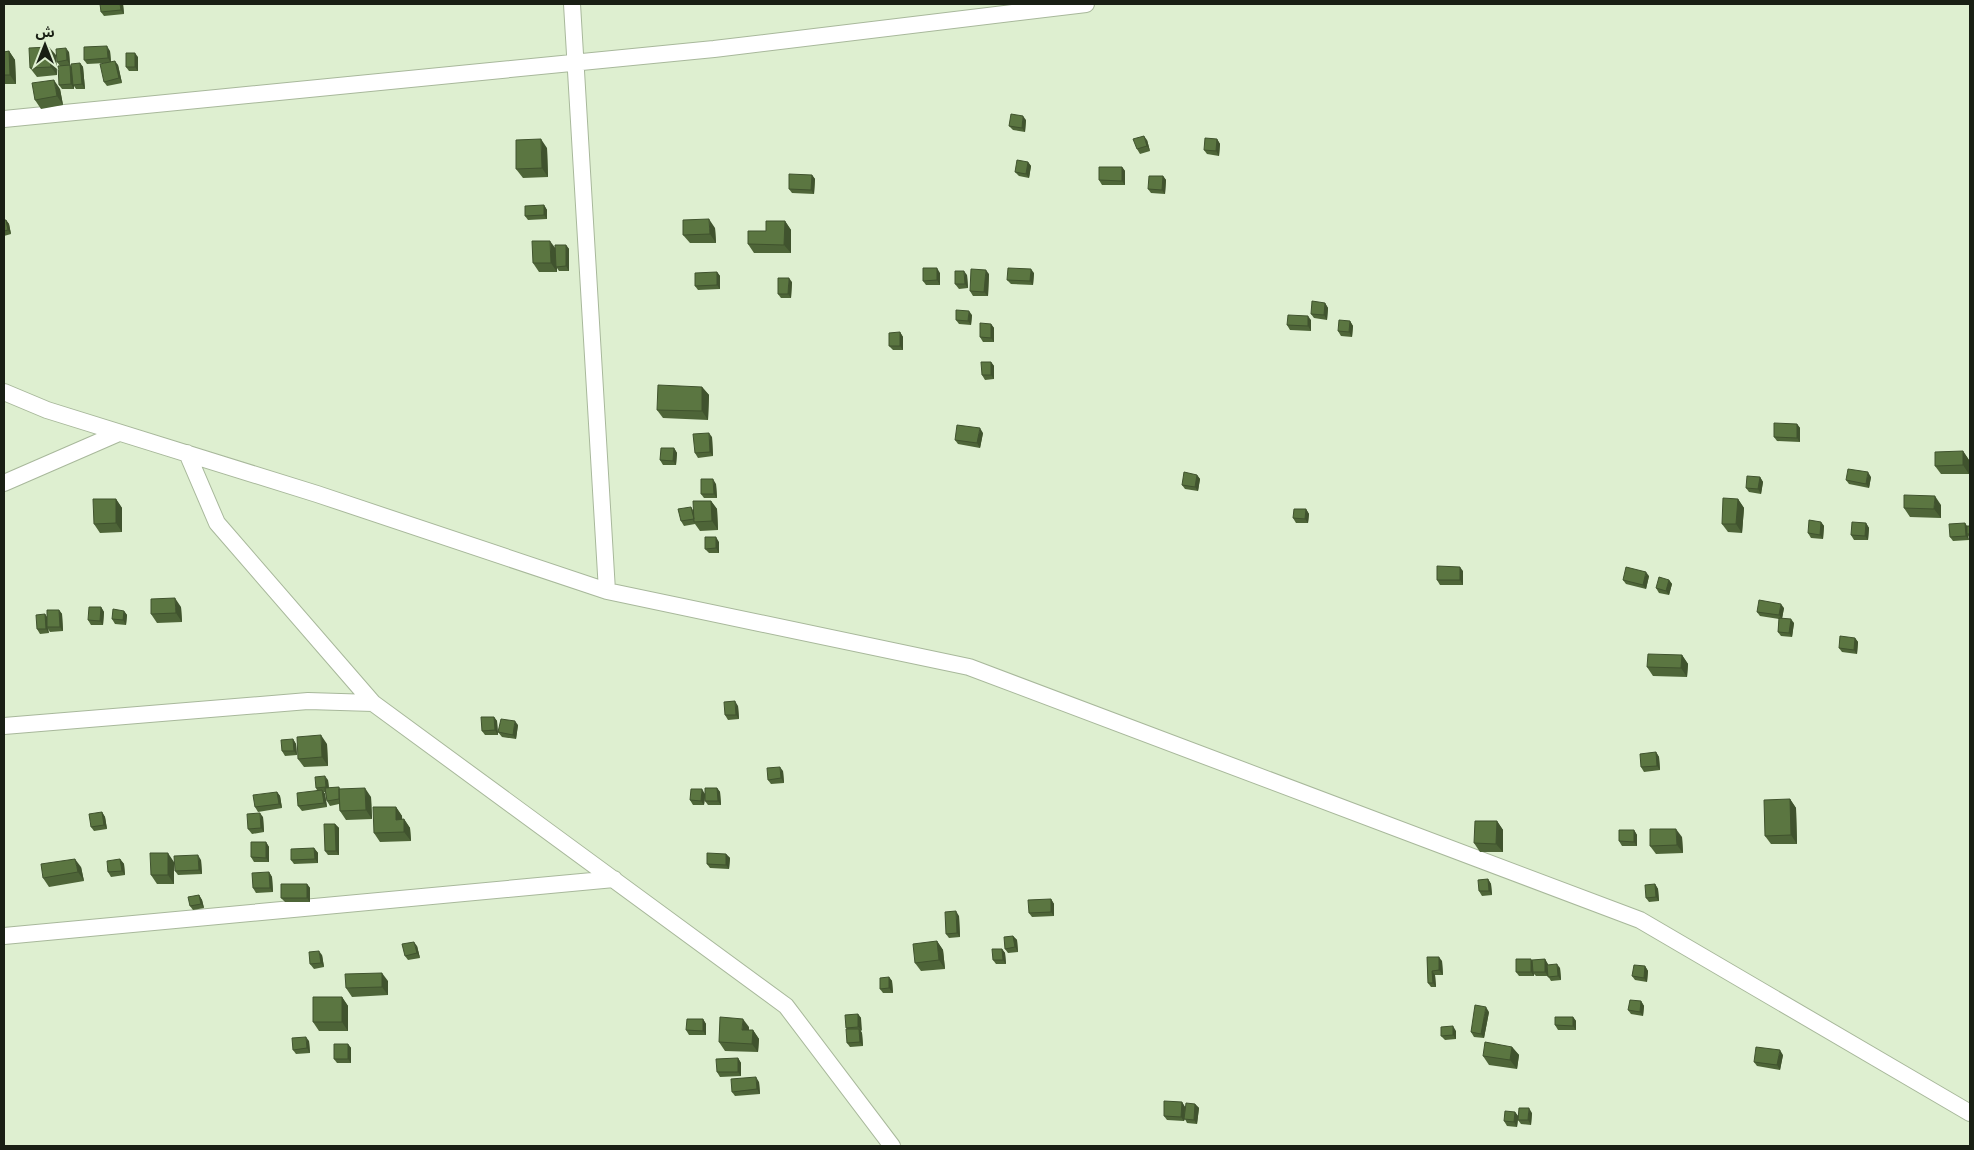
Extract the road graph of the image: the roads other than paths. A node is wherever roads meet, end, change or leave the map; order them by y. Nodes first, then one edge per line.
1 (572, 4) edge
2 (1086, 4) edge
3 (575, 63) junction
4 (4, 119) edge
5 (4, 392) edge
6 (119, 433) junction
7 (187, 453) junction
8 (4, 483) edge
9 (607, 591) junction
10 (373, 703) junction
11 (4, 726) edge
12 (614, 879) junction
13 (4, 931) edge
14 (1970, 1114) edge
15 (892, 1146) edge

1 - 3 street
2 - 3 street
3 - 4 street
3 - 9 street
5 - 6 street
6 - 7 street
6 - 8 street
7 - 9 street
7 - 10 street
9 - 14 street
10 - 11 street
10 - 12 street
12 - 13 street
12 - 15 street

